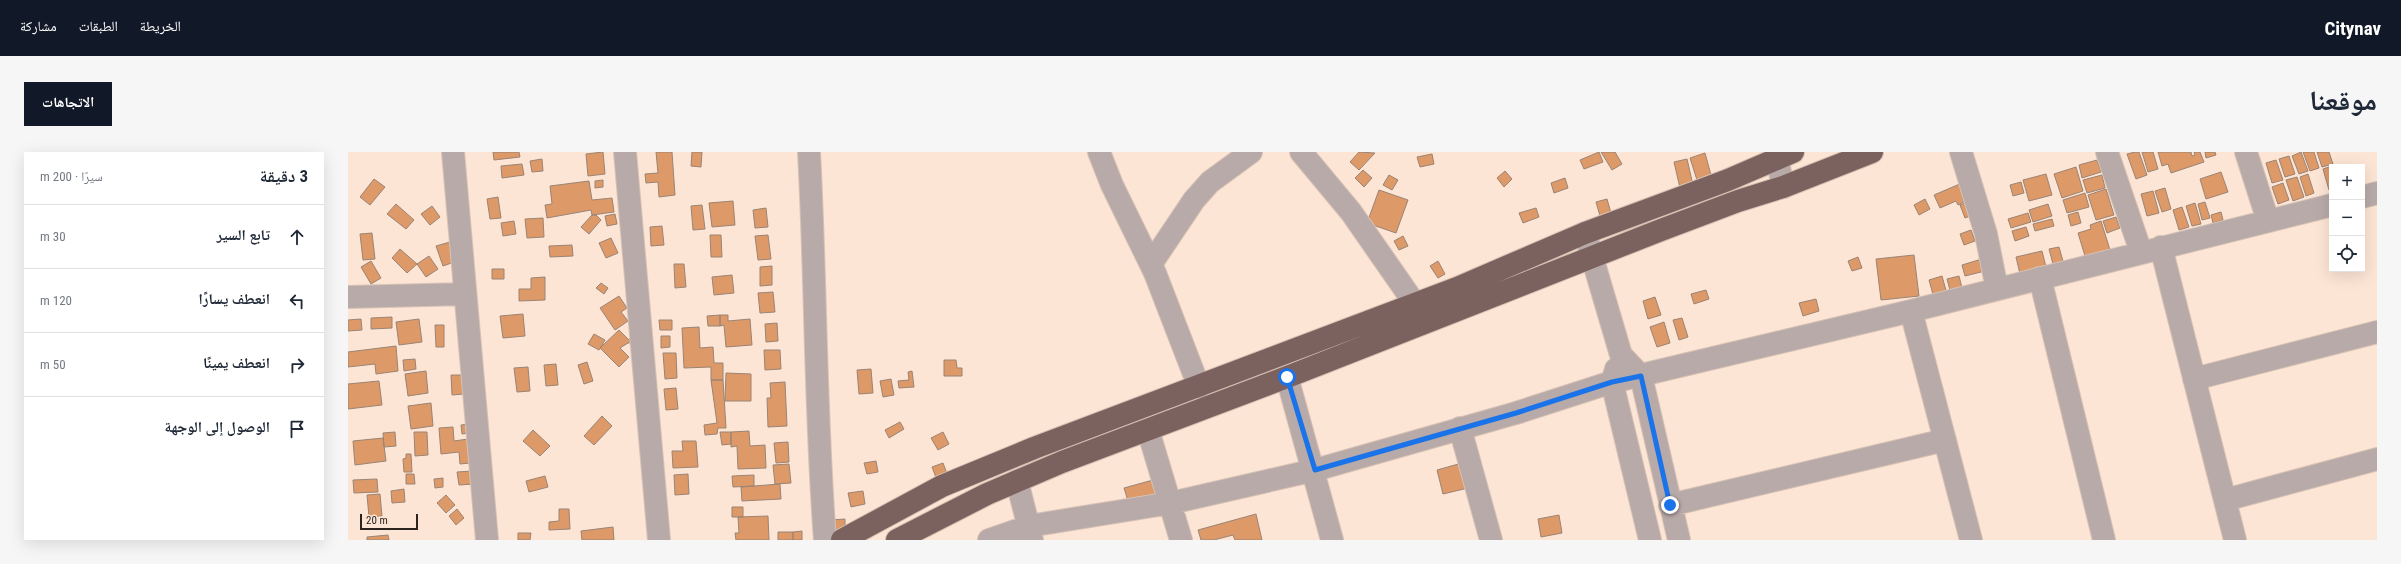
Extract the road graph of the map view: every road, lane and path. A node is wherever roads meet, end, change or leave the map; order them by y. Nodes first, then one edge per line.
1 (453, 152) edge
2 (625, 152) edge
3 (809, 152) edge
4 (1099, 152) edge
5 (1251, 152) edge
6 (1872, 152) edge
7 (1961, 152) edge
8 (2107, 152) edge
9 (2246, 152) edge
10 (1306, 154) edge
11 (1782, 154) edge
12 (1783, 187) junction
13 (2377, 193) edge
14 (2365, 196) edge
15 (2329, 206) edge
16 (2268, 221) junction
17 (1586, 233) junction
18 (2151, 250) junction
19 (1593, 256) junction
20 (1151, 264) junction
21 (2040, 278) junction
22 (1997, 289) junction
23 (465, 294) junction
24 (348, 297) edge
25 (1415, 304) junction
26 (1911, 311) junction
27 (2377, 332) edge
28 (1621, 355) junction
29 (1641, 376) junction
30 (1287, 377) junction
31 (2194, 379) junction
32 (1612, 382) junction
33 (1199, 387) junction
34 (1175, 396) junction
35 (1182, 417) junction
36 (1460, 428) junction
37 (1148, 430) junction
38 (1945, 440) junction
39 (2377, 459) edge
40 (1315, 470) junction
41 (1017, 481) junction
42 (2225, 500) junction
43 (1171, 503) junction
44 (1670, 505) junction
45 (1031, 533) edge
46 (486, 540) edge
47 (659, 540) edge
48 (825, 540) edge
49 (842, 540) edge
50 (897, 540) edge
51 (989, 540) edge
52 (1181, 540) edge
53 (1332, 540) edge
54 (1491, 540) edge
55 (1650, 540) edge
56 (1679, 540) edge
57 (1971, 540) edge
58 (2104, 540) edge
59 (2235, 540) edge

1 - 23 street
2 - 47 street
3 - 48 street
4 - 20 street
5 - 20 street
6 - 12 highway
7 - 22 street
8 - 18 street
9 - 16 street
10 - 25 street
11 - 12 street
11 - 17 highway
12 - 19 highway
13 - 14 street
15 - 16 street
16 - 18 street
17 - 19 street
17 - 25 highway
18 - 21 street
18 - 31 street
19 - 28 street
19 - 30 highway
20 - 33 street
21 - 22 street
21 - 58 street
22 - 26 street
23 - 24 street
23 - 46 street
25 - 33 highway
26 - 29 street
26 - 38 street
27 - 31 street
28 - 29 street
28 - 32 street
29 - 32 street
29 - 44 street
30 - 35 highway
30 - 40 street
31 - 42 street
32 - 36 street
32 - 55 street
33 - 34 highway
34 - 35 highway
34 - 49 highway
35 - 37 highway
36 - 40 street
36 - 54 street
37 - 41 highway
37 - 43 street
38 - 44 street
38 - 57 street
39 - 42 street
40 - 43 street
40 - 53 street
41 - 45 street
41 - 50 highway
42 - 59 street
43 - 45 street
43 - 52 street
44 - 56 street
45 - 51 street

